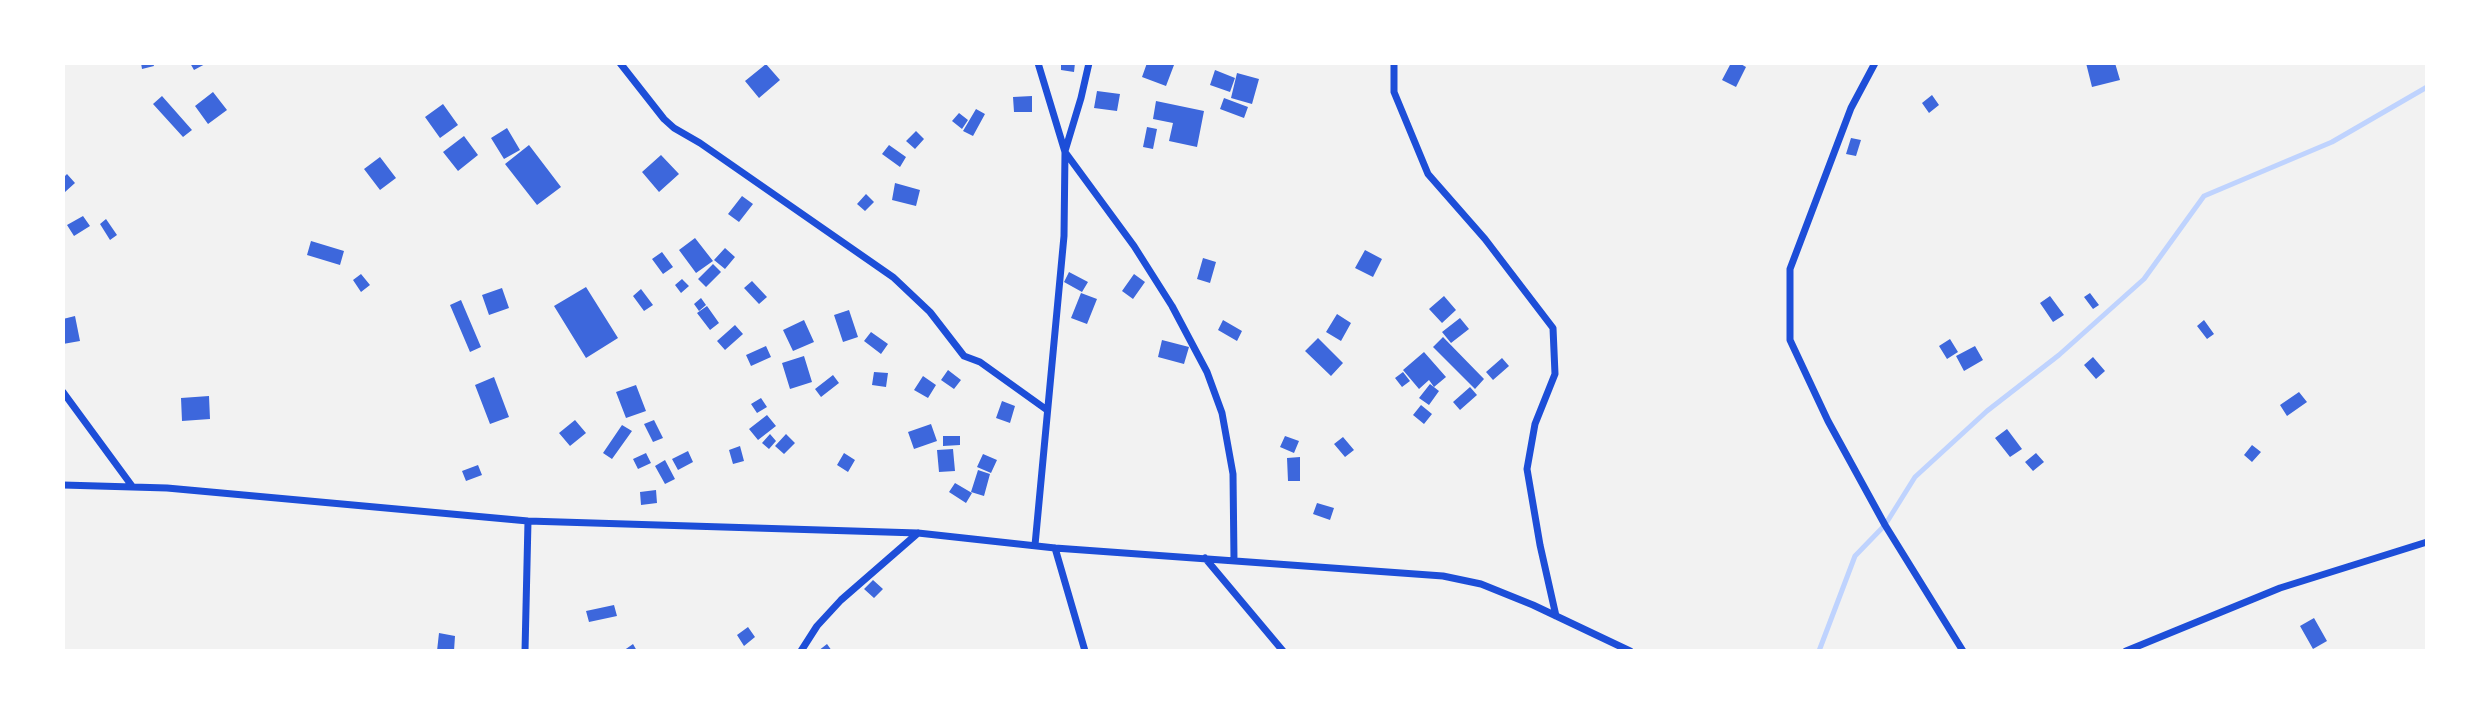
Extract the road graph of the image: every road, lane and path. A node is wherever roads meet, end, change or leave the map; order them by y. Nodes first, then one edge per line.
1 (620, 63) edge
2 (1038, 63) edge
3 (1089, 63) edge
4 (1394, 63) edge
5 (1875, 63) edge
6 (1065, 152) junction
7 (63, 392) edge
8 (1047, 410) junction
9 (63, 485) edge
10 (132, 486) junction
11 (528, 521) junction
12 (918, 533) junction
13 (2427, 542) edge
14 (1035, 545) junction
15 (1055, 548) junction
16 (1205, 558) junction
17 (1234, 560) junction
18 (1556, 617) junction
19 (525, 651) edge
20 (801, 651) edge
21 (1085, 651) edge
22 (1283, 651) edge
23 (1630, 651) edge
24 (1963, 651) edge
25 (2126, 651) edge

1 - 8 street
2 - 6 street
3 - 6 street
4 - 18 street
5 - 24 street
6 - 8 street
6 - 17 street
7 - 10 street
8 - 14 street
9 - 10 street
10 - 11 street
11 - 12 street
11 - 19 street
12 - 14 street
12 - 20 street
13 - 25 street
14 - 15 street
15 - 16 street
15 - 21 street
16 - 17 street
16 - 22 street
17 - 18 street
18 - 23 street

